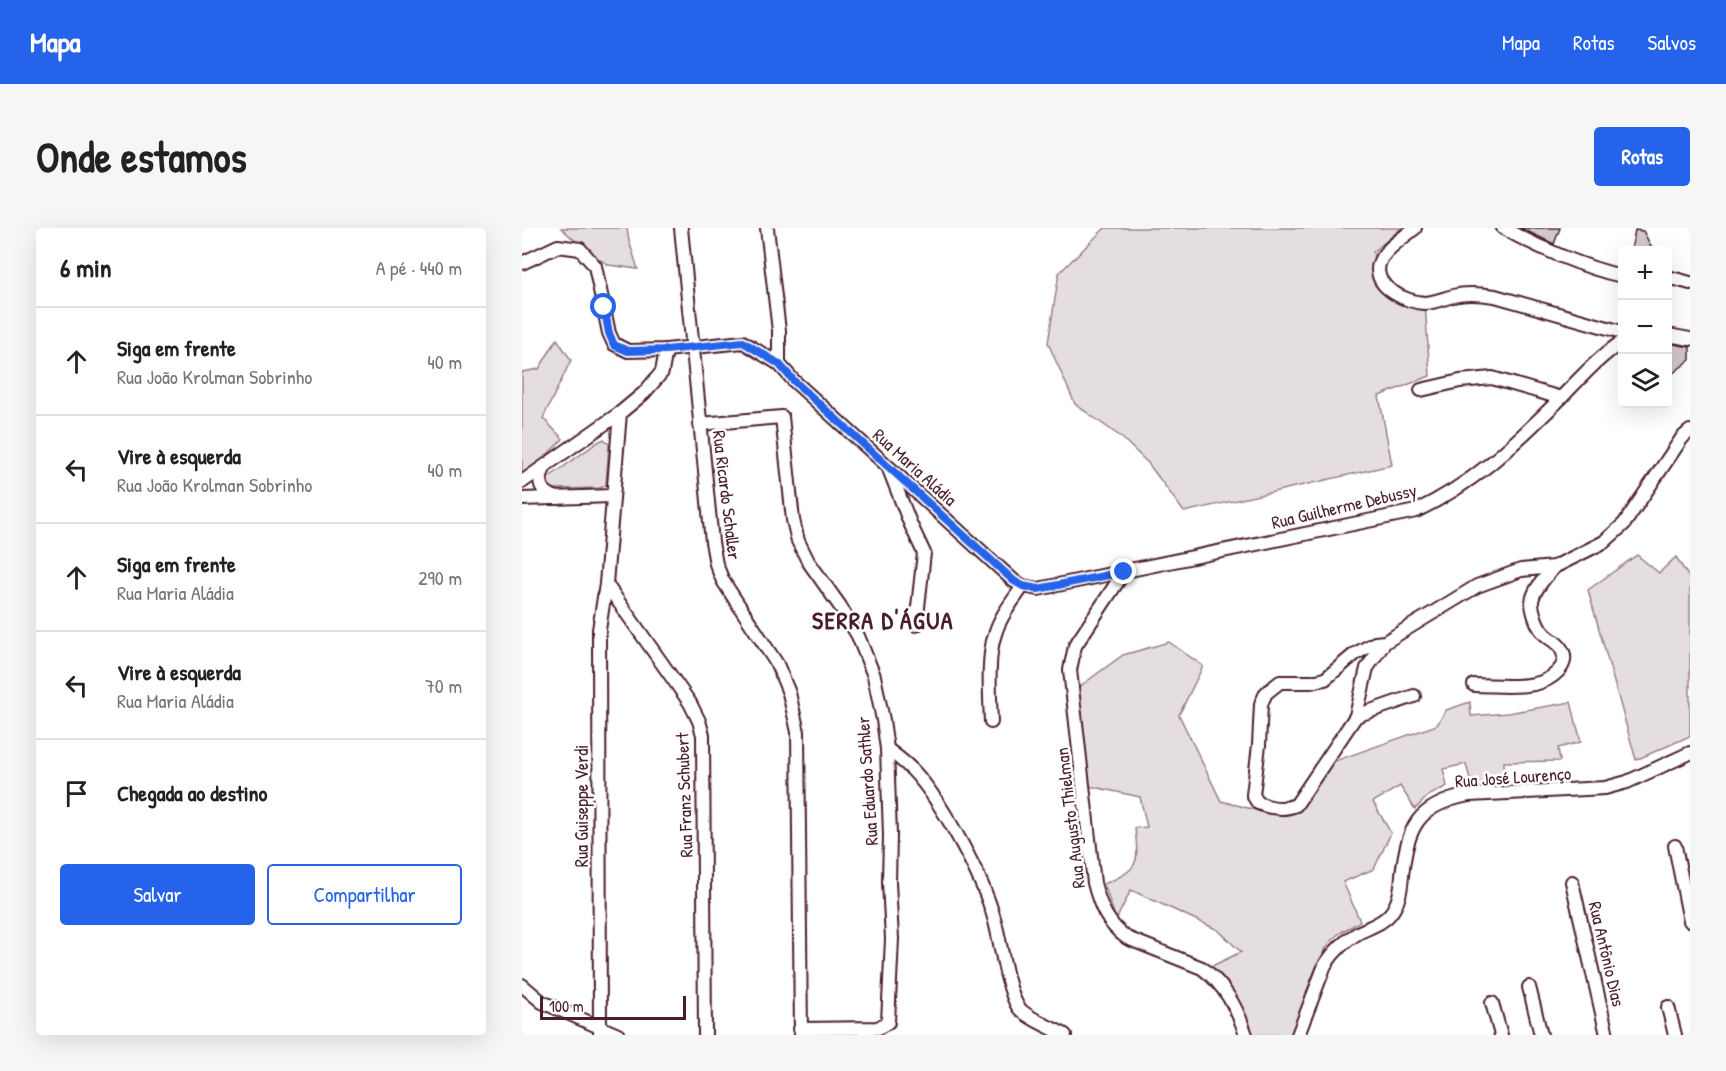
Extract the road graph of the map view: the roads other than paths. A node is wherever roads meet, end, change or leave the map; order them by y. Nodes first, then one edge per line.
1 (681, 228) edge
2 (767, 228) edge
3 (1415, 228) edge
4 (1503, 228) edge
5 (522, 263) edge
6 (1618, 275) edge
7 (1672, 278) edge
8 (1690, 283) edge
9 (1618, 331) edge
10 (1672, 336) edge
11 (1690, 339) edge
12 (692, 346) junction
13 (1618, 346) edge
14 (666, 350) junction
15 (779, 364) junction
16 (1421, 390) dead end
17 (1561, 398) junction
18 (620, 413) junction
19 (700, 424) junction
20 (1690, 430) edge
21 (887, 465) junction
22 (545, 467) junction
23 (522, 483) edge
24 (612, 496) junction
25 (522, 499) edge
26 (559, 499) junction
27 (1554, 567) junction
28 (1124, 572) junction
29 (606, 584) junction
30 (1023, 586) junction
31 (916, 625) dead end
32 (1385, 642) junction
33 (1474, 685) dead end
34 (1414, 696) dead end
35 (1356, 716) junction
36 (991, 722) dead end
37 (887, 749) junction
38 (1690, 753) edge
39 (1675, 846) dead end
40 (1572, 882) dead end
41 (1690, 921) edge
42 (522, 986) edge
43 (1529, 987) dead end
44 (1492, 1004) dead end
45 (1668, 1007) dead end
46 (600, 1031) edge
47 (800, 1032) edge
48 (618, 1035) edge
49 (705, 1035) edge
50 (1065, 1035) edge
51 (1246, 1035) edge
52 (1298, 1035) edge
53 (1501, 1035) edge
54 (1541, 1035) edge
55 (1607, 1035) edge
56 (1675, 1035) edge

1 - 12 street, Rua Ricardo Schaller
2 - 15 street
3 - 9 street
4 - 6 street
5 - 14 street, Rua Maria Aládia
7 - 8 street
10 - 11 street
12 - 14 street, Rua Maria Aládia
12 - 15 street, Rua Maria Aládia
12 - 19 street, Rua Ricardo Schaller
13 - 17 street, Rua Guilherme Debussy
14 - 18 street
15 - 21 street, Rua Maria Aládia
16 - 17 street
17 - 28 street, Rua Guilherme Debussy
18 - 22 street
18 - 24 street, Rua Guiseppe Verdi
19 - 37 street, Rua Eduardo Sathler
19 - 47 street, Rua Ricardo Schaller
20 - 27 street
21 - 30 street, Rua Maria Aládia
21 - 31 street
22 - 23 street
22 - 26 street
24 - 26 street
24 - 29 street, Rua Guiseppe Verdi
25 - 26 street
27 - 32 street
27 - 33 street
28 - 30 street
28 - 51 street, Rua Augusto Thielman
29 - 46 street, Rua Guiseppe Verdi
29 - 49 street, Rua Franz Schubert
30 - 36 street
32 - 35 street
32 - 35 street
34 - 35 street
37 - 47 street, Rua Eduardo Sathler
37 - 50 street
38 - 52 street, Rua José Lourenço
39 - 41 street
40 - 55 street, Rua Antônio Dias
42 - 46 street
43 - 54 street
44 - 53 street
45 - 56 street
46 - 48 street

